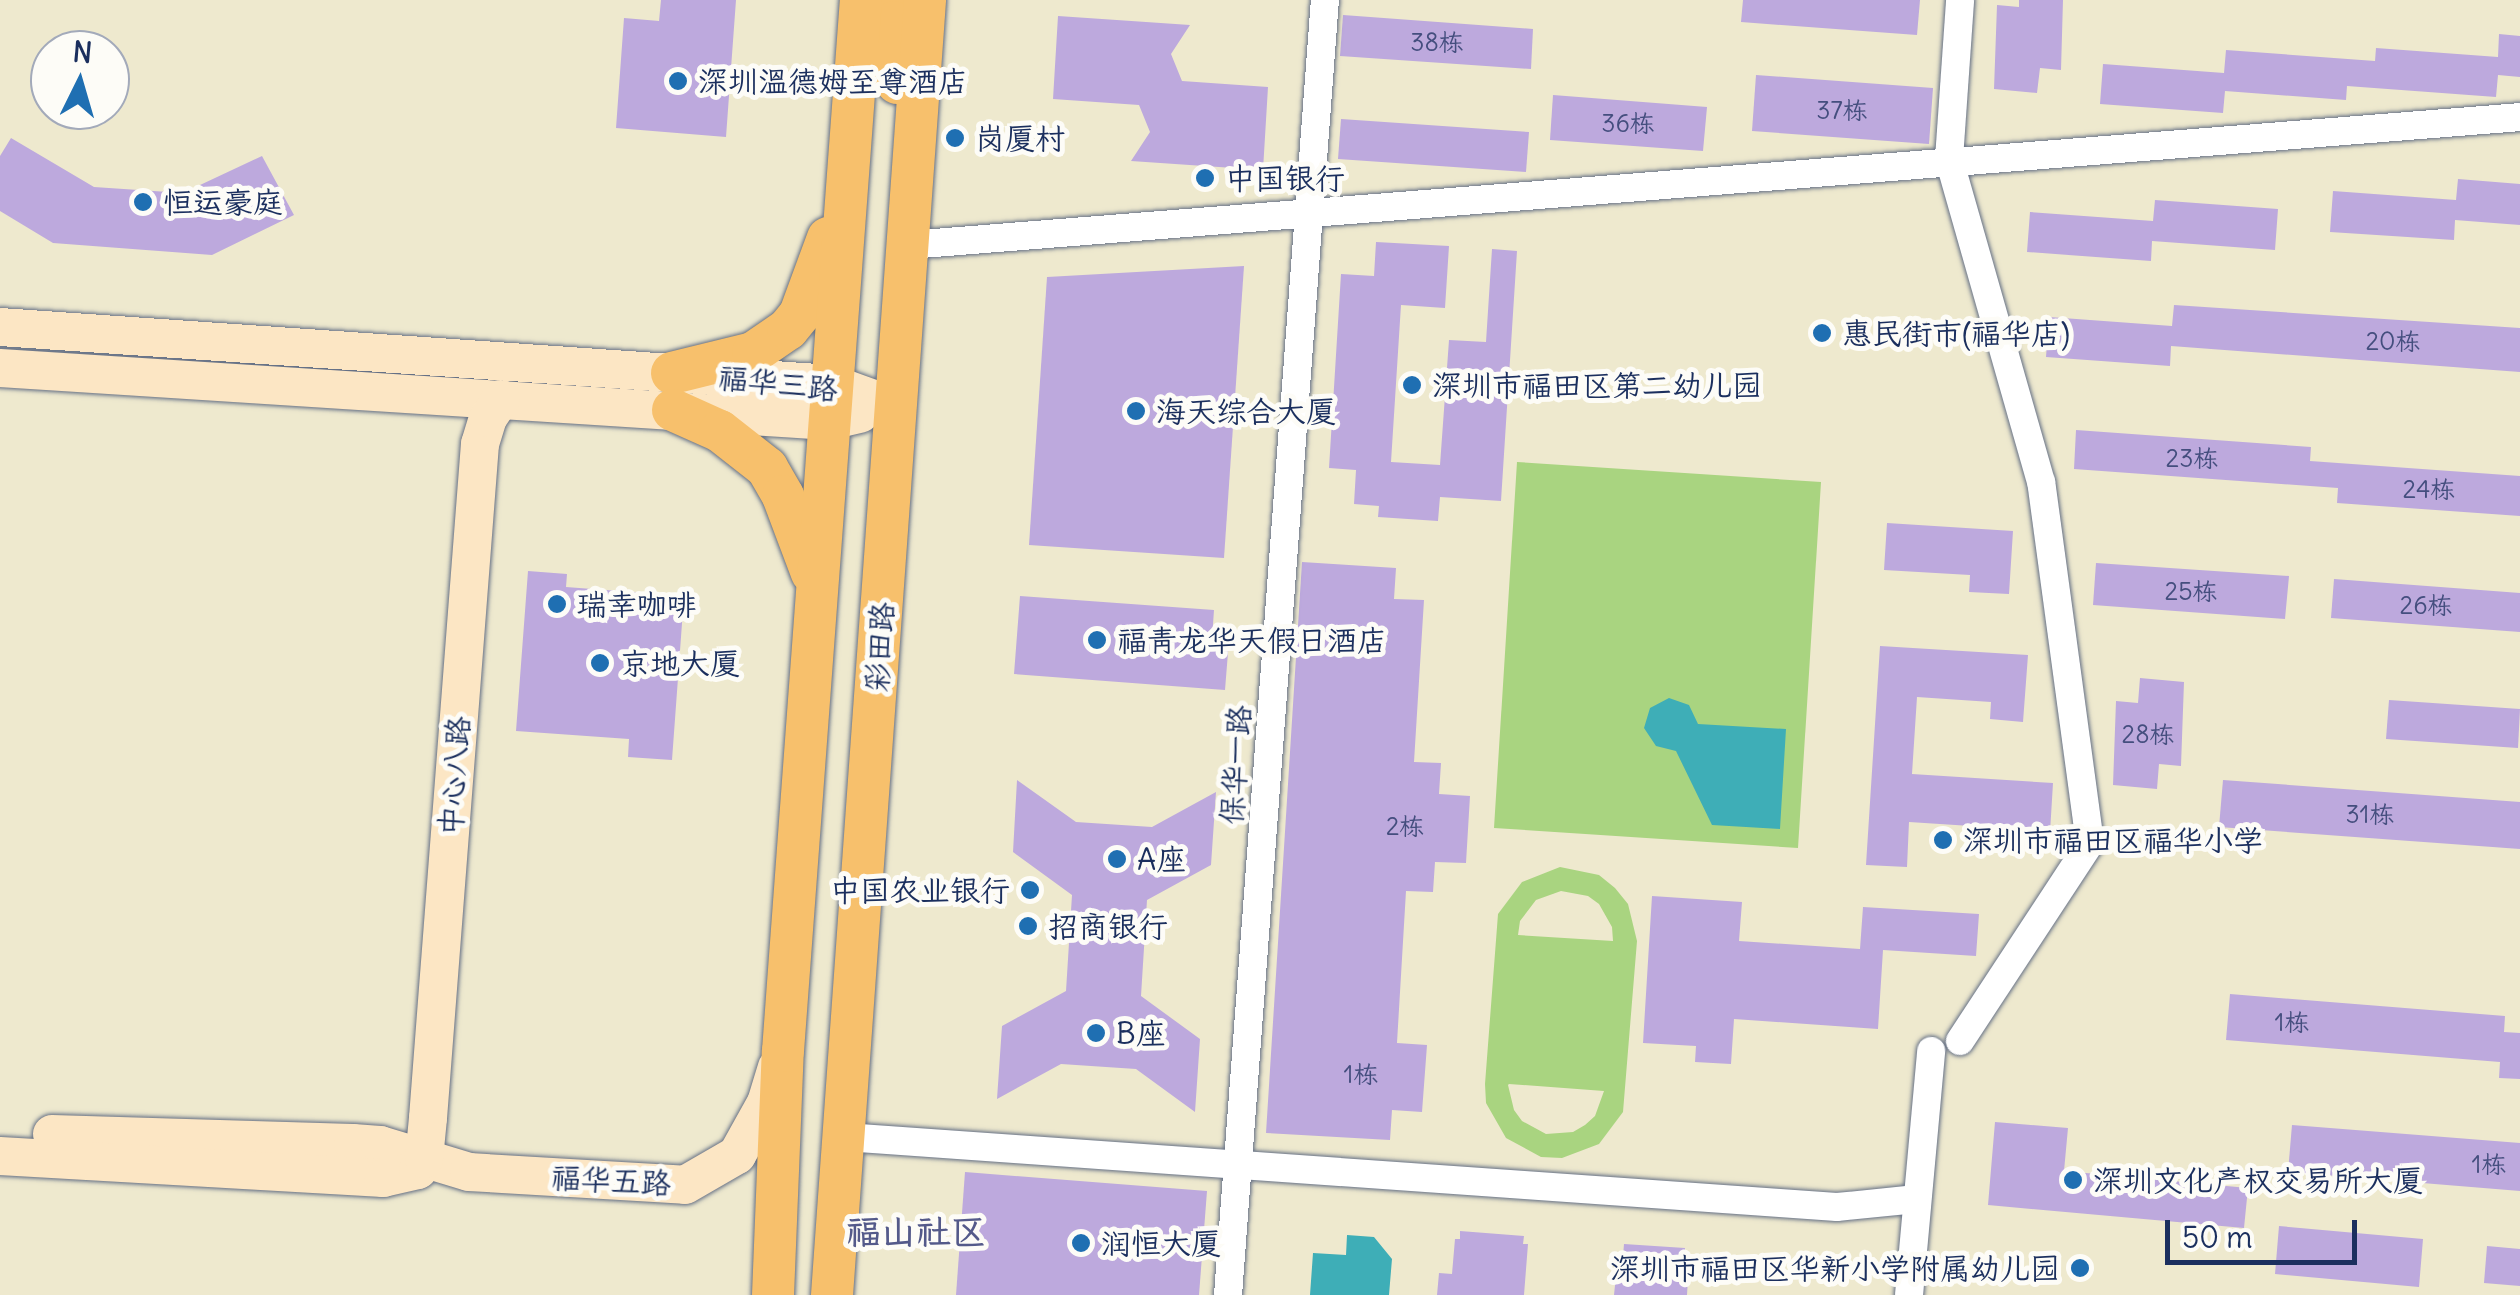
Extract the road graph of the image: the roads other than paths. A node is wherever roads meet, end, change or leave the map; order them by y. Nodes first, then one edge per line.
1 (846, 0) edge
2 (861, 0) edge
3 (885, 0) edge
4 (926, 0) edge
5 (1326, 0) edge
6 (1960, 0) edge
7 (854, 54) junction
8 (2520, 117) edge
9 (1950, 159) junction
10 (844, 206) junction
11 (1309, 213) junction
12 (911, 226) junction
13 (0, 327) edge
14 (0, 368) edge
15 (673, 391) junction
16 (501, 399) junction
17 (439, 400) junction
18 (830, 403) junction
19 (896, 407) junction
20 (816, 583) junction
21 (1960, 1041) dead end
22 (783, 1051) junction
23 (1930, 1052) dead end
24 (0, 1133) edge
25 (845, 1137) junction
26 (380, 1145) junction
27 (0, 1156) edge
28 (424, 1159) junction
29 (1238, 1165) junction
30 (1917, 1198) junction
31 (776, 1199) junction
32 (742, 1295) edge
33 (773, 1295) edge
34 (832, 1295) edge
35 (861, 1295) edge
36 (1228, 1295) edge
37 (1909, 1295) edge

1 - 7 main road
2 - 7 main road
3 - 12 main road
4 - 12 main road, 彩田路
5 - 11 street, 保华一路
6 - 9 street
7 - 10 main road
8 - 9 street
9 - 11 street
9 - 21 street
10 - 15 main road
10 - 18 main road
11 - 12 street
11 - 29 street, 保华一路
12 - 19 main road, 彩田路
13 - 15 street, 福华三路
14 - 17 street, 福华三路
15 - 16 street, 福华三路
15 - 18 street, 福华三路
15 - 20 main road
16 - 17 street, 福华三路
16 - 28 street, 中心八路
17 - 26 street, 中心八路
18 - 19 street, 福华三路
18 - 20 main road
19 - 25 main road, 彩田路
20 - 22 main road
22 - 28 street, 福华五路
22 - 31 main road
23 - 30 street
24 - 26 street, 福华五路
25 - 29 street
25 - 34 main road, 彩田路
25 - 35 main road
26 - 28 street, 福华五路
27 - 28 street
29 - 30 street
29 - 36 street, 保华一路
30 - 37 street
31 - 32 main road
31 - 33 main road

